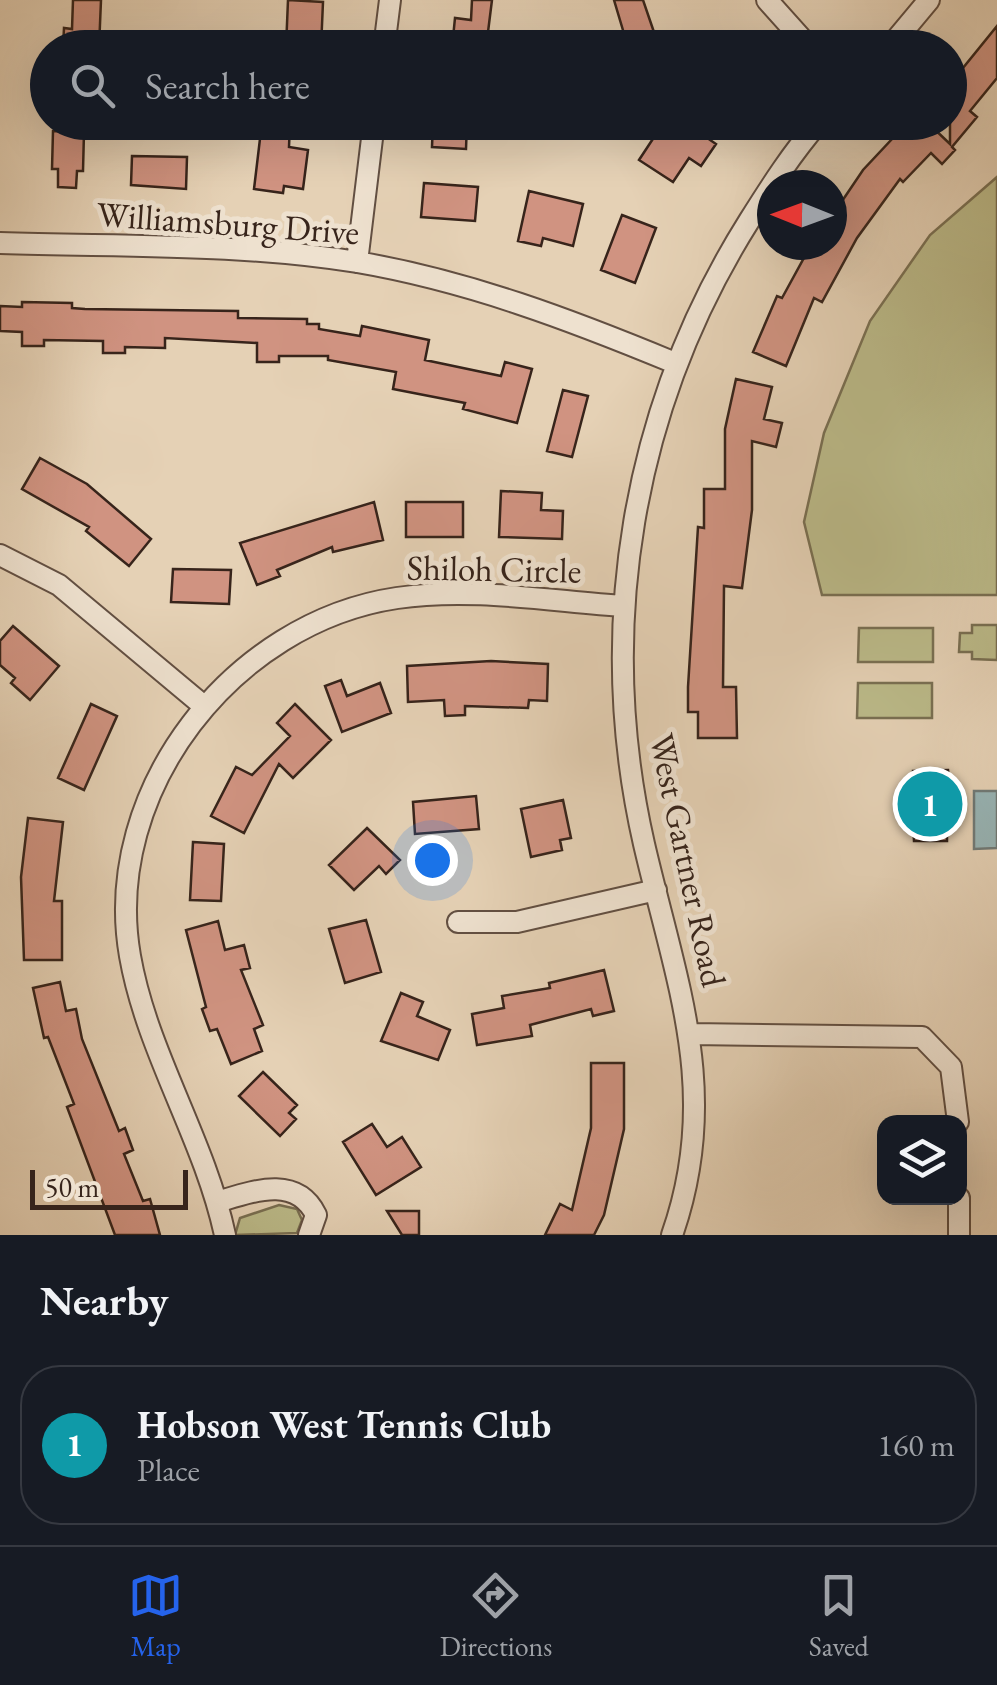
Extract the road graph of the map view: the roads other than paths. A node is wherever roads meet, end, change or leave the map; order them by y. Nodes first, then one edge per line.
1 (390, 0) edge
2 (767, 0) edge
3 (929, 0) edge
4 (386, 30) edge
5 (794, 30) edge
6 (904, 30) edge
7 (372, 140) edge
8 (804, 140) edge
9 (0, 243) edge
10 (357, 262) junction
11 (675, 363) junction
12 (0, 556) edge
13 (624, 606) junction
14 (205, 707) junction
15 (656, 890) junction
16 (458, 922) dead end
17 (691, 1034) junction
18 (957, 1115) edge
19 (216, 1202) junction
20 (959, 1205) edge
21 (225, 1235) edge
22 (309, 1235) edge
23 (672, 1235) edge
24 (959, 1235) edge

1 - 4 street
2 - 5 street
3 - 6 street
7 - 10 street
8 - 11 street, West Gartner Road
9 - 10 street, Williamsburg Drive
10 - 11 street, Williamsburg Drive
11 - 13 street, West Gartner Road
12 - 14 street
13 - 14 street, Shiloh Circle
13 - 15 street, West Gartner Road
14 - 19 street, Shiloh Circle
15 - 16 street
15 - 17 street, West Gartner Road
17 - 18 street
17 - 23 street, West Gartner Road
19 - 21 street, Shiloh Circle
19 - 22 street
20 - 24 street

